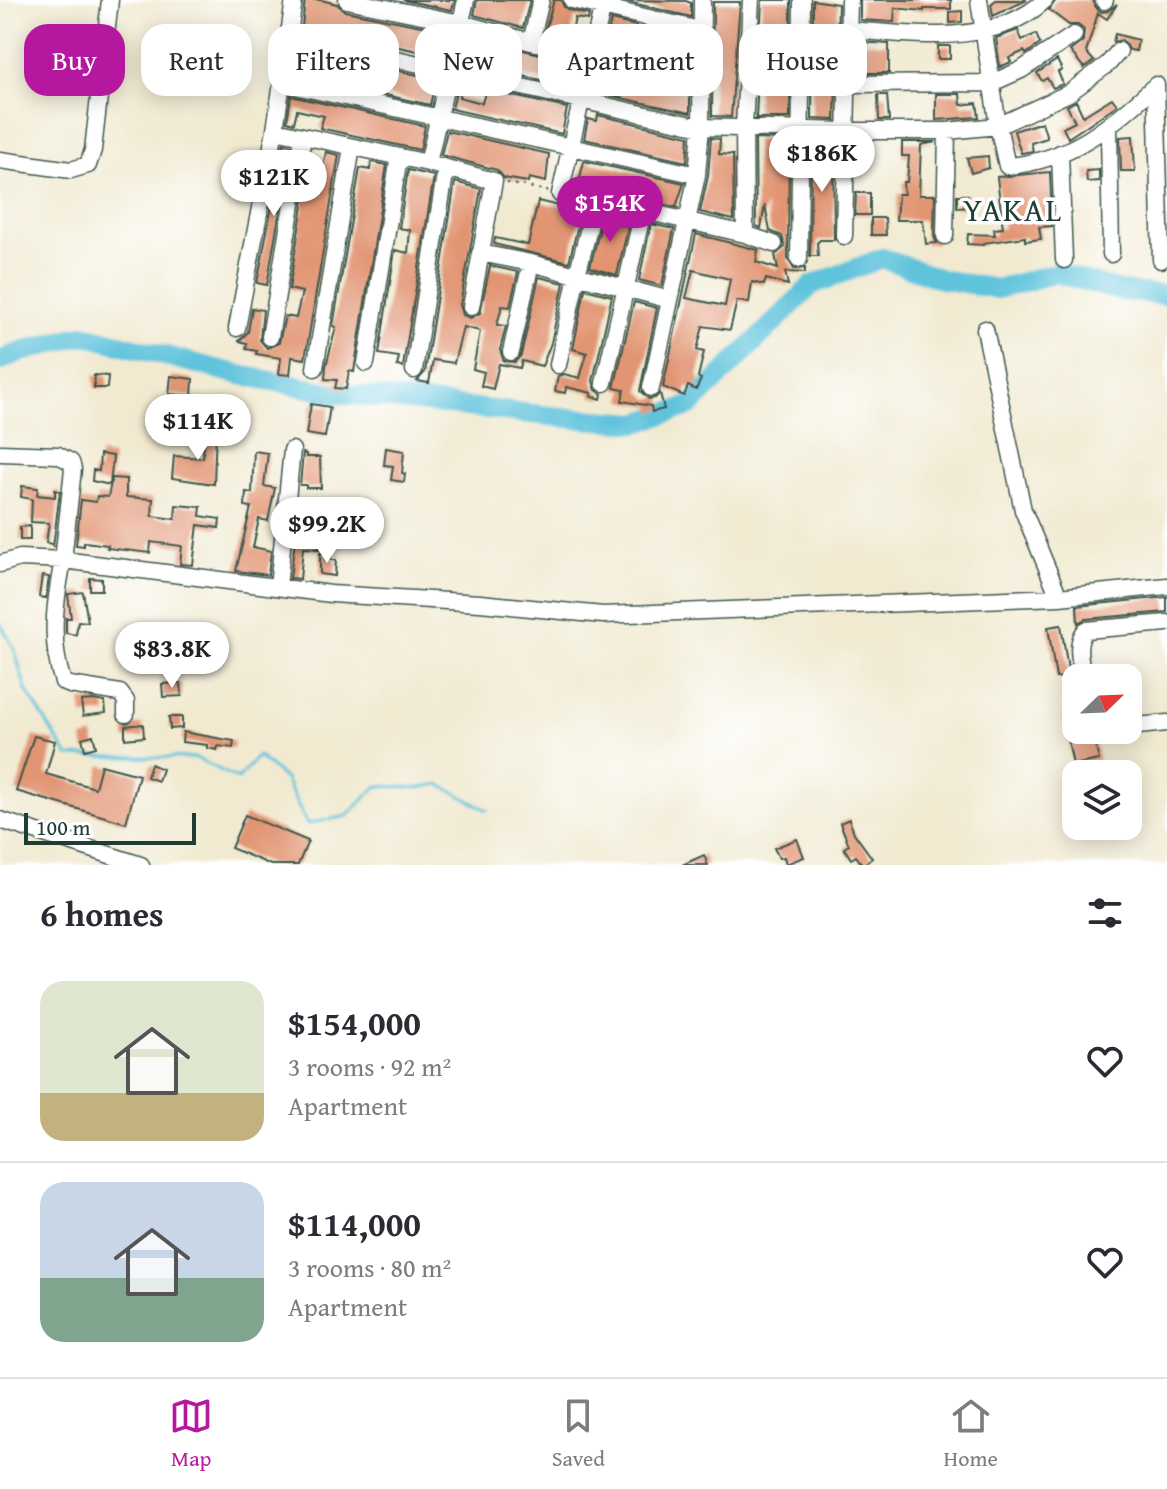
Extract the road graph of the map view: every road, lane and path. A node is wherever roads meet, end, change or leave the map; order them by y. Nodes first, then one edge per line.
1 (110, 0) edge
2 (294, 0) edge
3 (347, 0) edge
4 (466, 0) edge
5 (541, 0) edge
6 (572, 0) edge
7 (702, 0) edge
8 (751, 0) edge
9 (802, 0) edge
10 (849, 0) edge
11 (979, 0) edge
12 (1045, 0) edge
13 (603, 4) edge
14 (461, 23) junction
15 (291, 24) edge
16 (599, 24) edge
17 (678, 24) edge
18 (700, 24) edge
19 (847, 24) edge
20 (867, 31) edge
21 (985, 32) junction
22 (1074, 35) dead end
23 (531, 42) junction
24 (538, 43) edge
25 (1119, 51) dead end
26 (992, 83) junction
27 (867, 84) edge
28 (522, 86) edge
29 (280, 96) edge
30 (342, 96) edge
31 (443, 96) edge
32 (583, 96) edge
33 (700, 96) edge
34 (848, 96) edge
35 (582, 100) junction
36 (438, 117) junction
37 (998, 126) junction
38 (701, 127) junction
39 (744, 127) junction
40 (1109, 128) junction
41 (799, 129) junction
42 (275, 130) junction
43 (847, 131) junction
44 (947, 131) junction
45 (303, 137) junction
46 (572, 145) junction
47 (352, 147) junction
48 (1060, 153) junction
49 (399, 157) junction
50 (0, 160) edge
51 (428, 163) junction
52 (446, 168) junction
53 (697, 175) junction
54 (494, 181) junction
55 (560, 194) joint
56 (643, 211) junction
57 (688, 221) junction
58 (745, 234) junction
59 (844, 236) dead end
60 (945, 236) dead end
61 (774, 244) dead end
62 (480, 253) junction
63 (1111, 254) dead end
64 (799, 259) dead end
65 (1064, 260) dead end
66 (1161, 260) dead end
67 (531, 263) junction
68 (577, 275) junction
69 (625, 289) junction
70 (670, 300) junction
71 (471, 307) dead end
72 (237, 328) dead end
73 (985, 329) dead end
74 (270, 337) dead end
75 (511, 352) dead end
76 (366, 363) dead end
77 (558, 365) dead end
78 (315, 368) dead end
79 (414, 370) dead end
80 (604, 383) dead end
81 (651, 388) dead end
82 (292, 450) dead end
83 (0, 453) edge
84 (63, 560) junction
85 (0, 564) edge
86 (1167, 586) edge
87 (278, 587) junction
88 (1059, 597) junction
89 (1167, 623) edge
90 (1081, 664) edge
91 (126, 714) dead end
92 (1167, 723) edge
93 (1142, 726) edge
94 (0, 820) edge
95 (141, 865) edge

1 - 50 street
2 - 15 street
3 - 14 street
4 - 14 street
5 - 23 street
6 - 13 street
7 - 18 street
8 - 39 street
9 - 41 street
10 - 19 street
11 - 21 street
12 - 21 street
13 - 16 street
13 - 17 street
14 - 23 street
20 - 21 street
21 - 26 street
22 - 26 street
23 - 24 street
25 - 37 street
26 - 27 street
26 - 37 street
28 - 35 street
29 - 42 street
30 - 36 street
31 - 36 street
32 - 35 street
33 - 38 street
34 - 43 street
35 - 38 street
35 - 46 street
36 - 46 street
36 - 51 street
37 - 44 street
37 - 48 street
38 - 39 street
38 - 53 street
39 - 41 street
39 - 58 street
40 - 48 street
40 - 63 street
40 - 66 street
41 - 43 street
41 - 64 street
42 - 45 street
42 - 72 street
43 - 44 street
43 - 59 street
44 - 60 street
45 - 47 street
45 - 74 street
46 - 53 street
46 - 55 street
47 - 49 street
47 - 78 street
48 - 65 street
49 - 51 street
49 - 76 street
51 - 52 street
52 - 54 street
52 - 79 street
53 - 57 street
54 - 55 path
54 - 62 street
56 - 57 street
56 - 68 street
56 - 69 street
57 - 58 street
57 - 70 street
58 - 61 street
62 - 67 street
62 - 71 street
67 - 68 street
67 - 75 street
68 - 69 street
68 - 77 street
69 - 70 street
69 - 80 street
70 - 81 street
73 - 88 street
82 - 87 street
83 - 84 street
84 - 85 street
84 - 87 street
84 - 91 street
86 - 88 street
87 - 88 street
89 - 90 street
92 - 93 street
94 - 95 street

